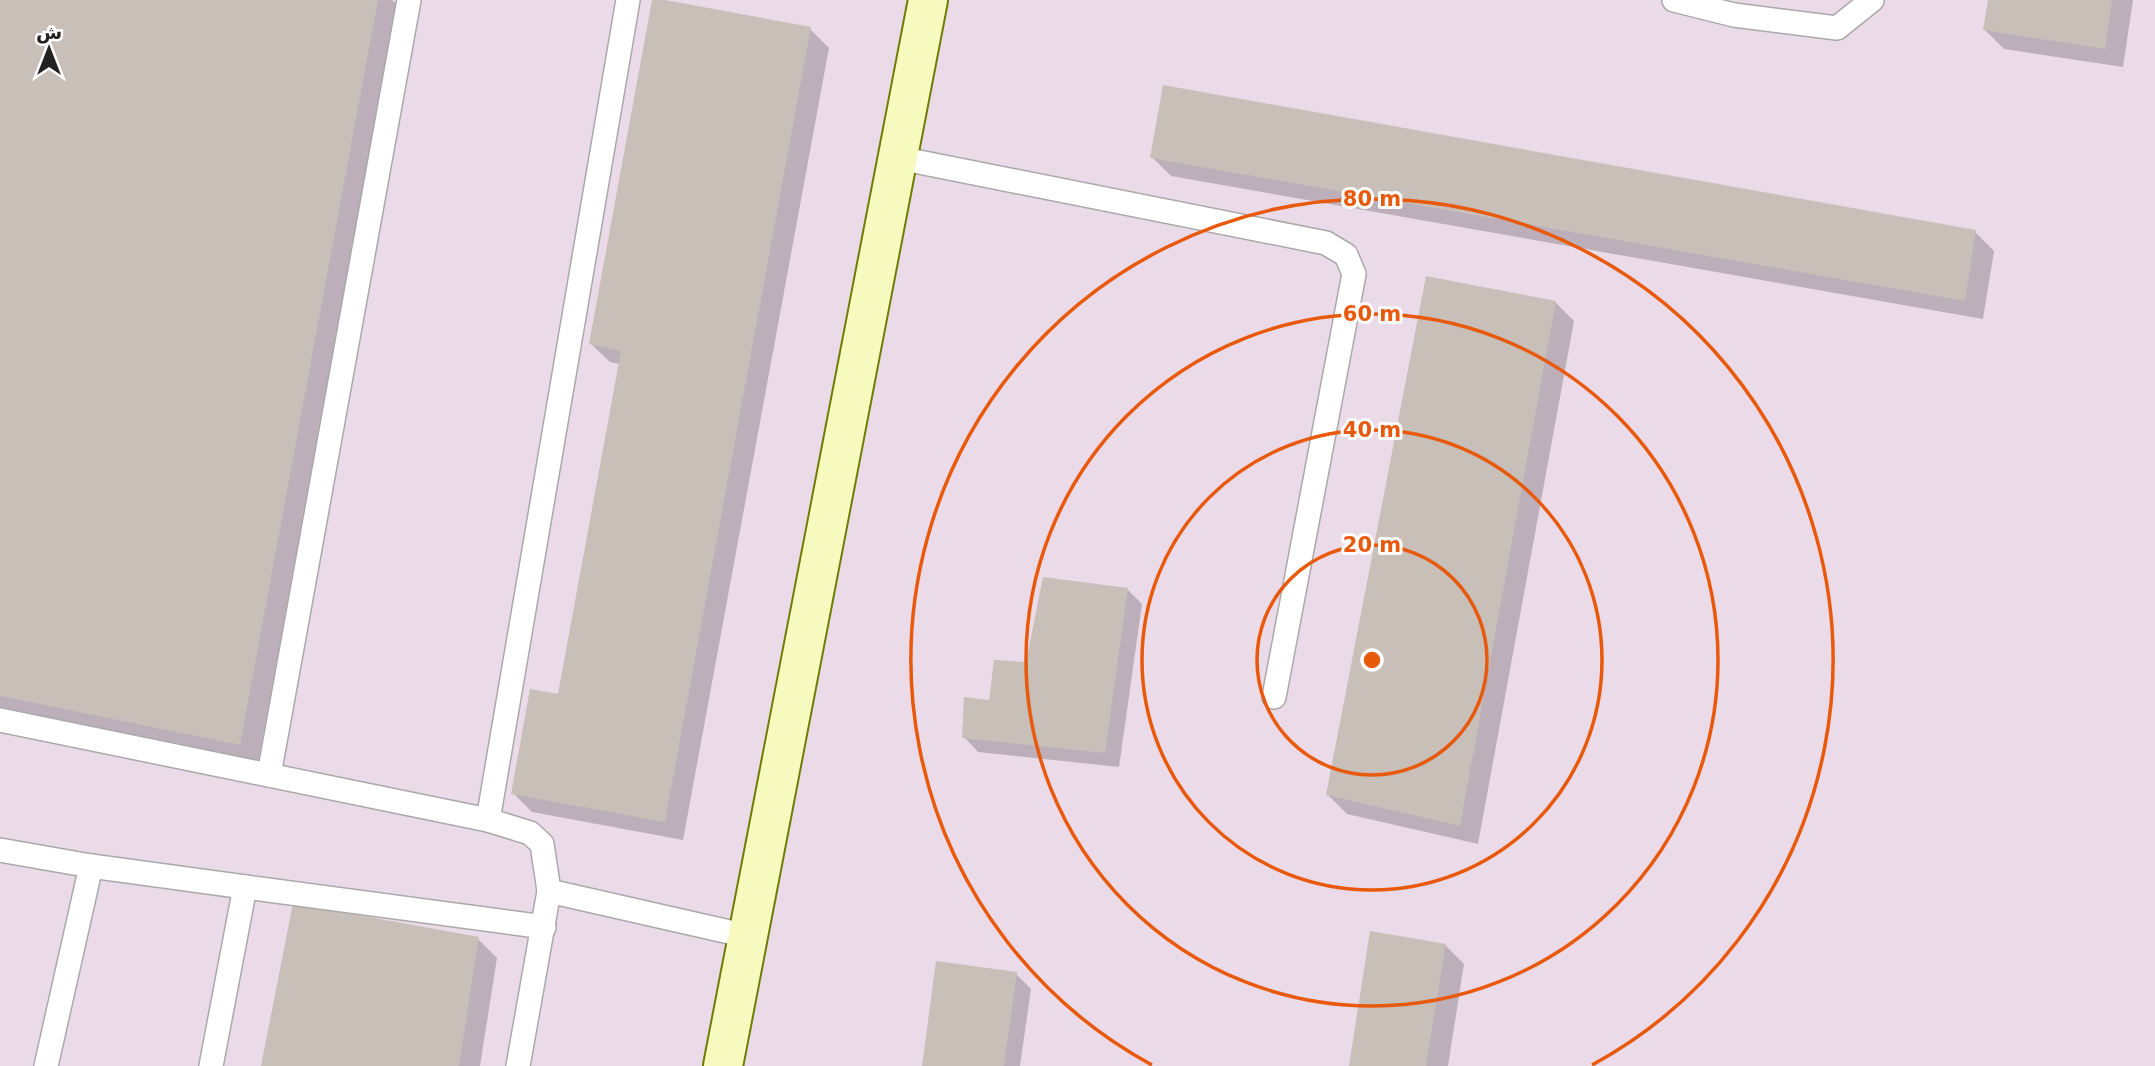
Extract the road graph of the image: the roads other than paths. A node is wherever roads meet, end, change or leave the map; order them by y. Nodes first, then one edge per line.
1 (409, 0) edge
2 (628, 0) edge
3 (928, 0) edge
4 (1674, 0) edge
5 (1872, 0) edge
6 (899, 158) junction
7 (1275, 698) dead end
8 (0, 720) edge
9 (269, 775) junction
10 (488, 820) junction
11 (0, 850) edge
12 (91, 866) junction
13 (245, 887) junction
14 (550, 891) junction
15 (544, 927) junction
16 (747, 936) junction
17 (46, 1066) edge
18 (211, 1066) edge
19 (518, 1066) edge
20 (723, 1066) edge

1 - 9 lane
2 - 10 lane
3 - 6 street
4 - 5 lane
6 - 7 lane
6 - 16 street
8 - 9 lane
9 - 10 lane
10 - 14 lane
11 - 12 lane
12 - 13 lane
12 - 17 lane
13 - 15 lane
13 - 18 lane
14 - 15 lane
14 - 16 lane
15 - 19 lane
16 - 20 street

